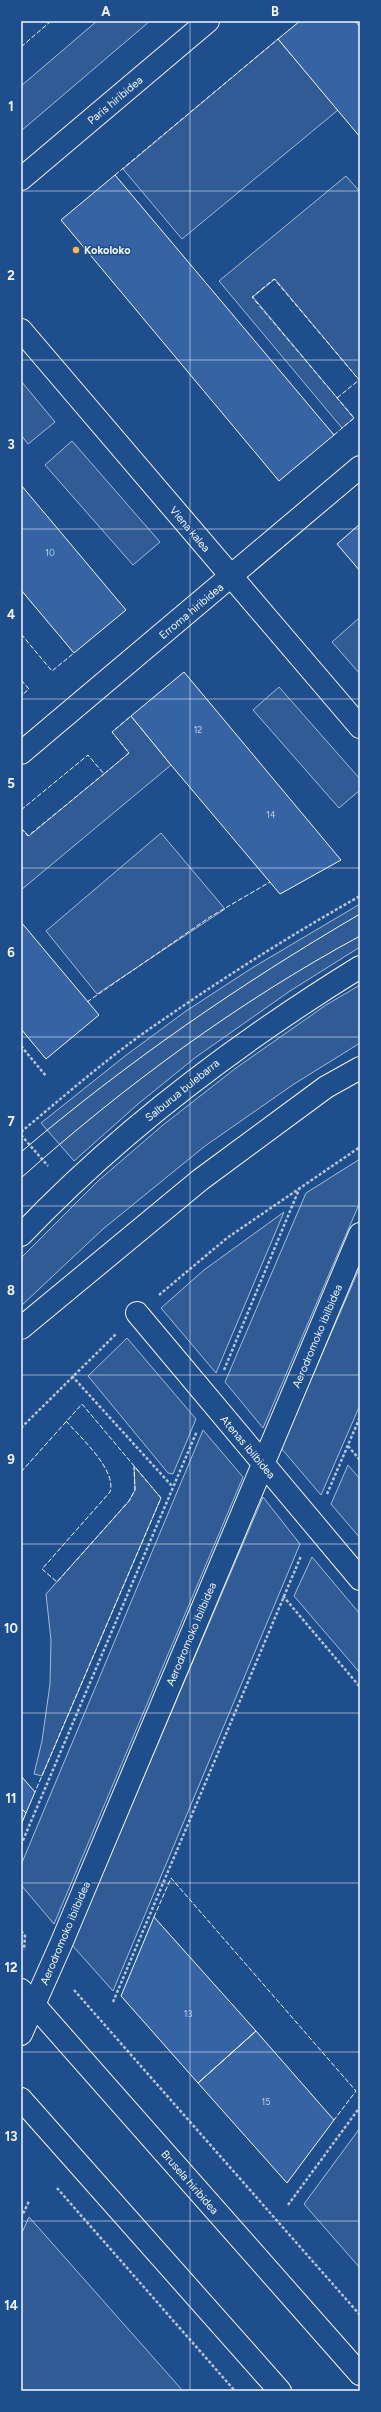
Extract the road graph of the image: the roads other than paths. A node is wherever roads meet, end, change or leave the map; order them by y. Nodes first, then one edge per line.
1 (208, 21) edge
2 (21, 179) edge
3 (21, 330) edge
4 (360, 467) edge
5 (231, 576) junction
6 (360, 727) edge
7 (21, 753) edge
8 (360, 967) edge
9 (360, 1068) edge
10 (360, 1234) edge
11 (21, 1235) edge
12 (137, 1313) road end
13 (21, 1328) edge
14 (262, 1464) junction
15 (360, 1579) edge
16 (27, 1997) edge
17 (21, 2034) edge
18 (21, 2099) edge
19 (360, 2374) edge
20 (280, 2391) edge

1 - 2 street, Paris hiribidea
3 - 5 street, Viena kalea
4 - 5 street, Erroma hiribidea
5 - 6 street, Viena kalea
5 - 7 street, Erroma hiribidea
8 - 11 street, Salburua bulebarra
9 - 13 street
10 - 14 street, Aerodromoko ibilbidea
12 - 14 street, Atenas ibilbidea
14 - 15 street, Atenas ibilbidea
14 - 16 street, Aerodromoko ibilbidea
16 - 17 street, Aerodromoko ibilbidea
16 - 19 street, Brusela hiribidea
18 - 20 street

